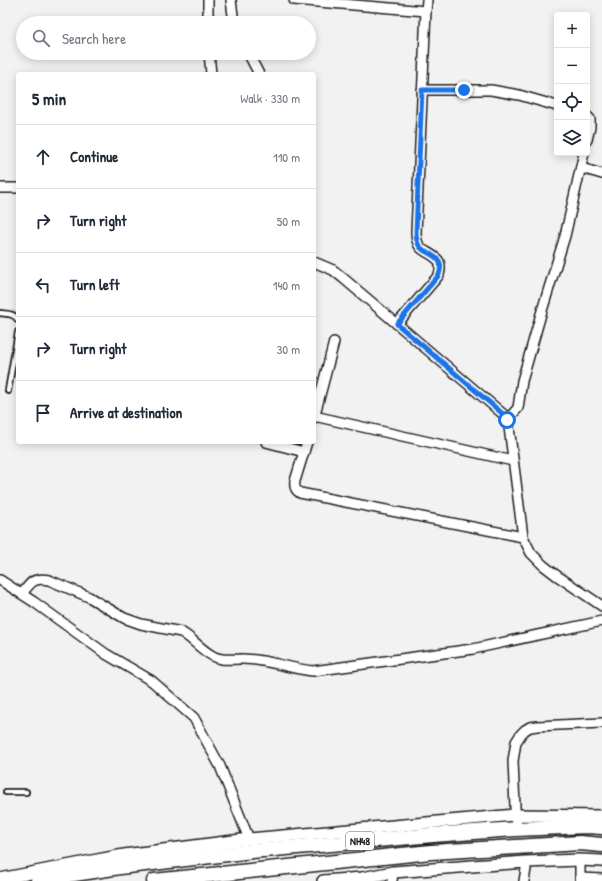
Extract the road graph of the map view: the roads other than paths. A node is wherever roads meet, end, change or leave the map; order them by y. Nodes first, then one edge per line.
1 (208, 0) edge
2 (232, 0) edge
3 (294, 0) edge
4 (427, 0) edge
5 (426, 11) junction
6 (208, 16) edge
7 (233, 16) edge
8 (210, 60) edge
9 (252, 60) edge
10 (211, 72) edge
11 (258, 72) edge
12 (422, 90) junction
13 (554, 105) edge
14 (583, 156) edge
15 (581, 168) junction
16 (602, 174) edge
17 (0, 188) edge
18 (16, 188) edge
19 (316, 263) edge
20 (0, 313) edge
21 (16, 316) edge
22 (397, 324) junction
23 (334, 342) dead end
24 (16, 344) edge
25 (8, 391) dead end
26 (316, 410) edge
27 (316, 417) edge
28 (507, 420) junction
29 (274, 444) edge
30 (306, 444) edge
31 (304, 452) junction
32 (514, 460) junction
33 (523, 537) junction
34 (0, 580) edge
35 (22, 594) junction
36 (602, 606) edge
37 (602, 620) edge
38 (602, 723) edge
39 (6, 792) dead end
40 (26, 792) dead end
41 (602, 816) edge
42 (515, 822) junction
43 (602, 827) edge
44 (249, 838) junction
45 (602, 845) edge
46 (580, 860) junction
47 (602, 861) edge
48 (525, 862) junction
49 (393, 877) edge
50 (382, 878) edge
51 (362, 879) edge
52 (602, 879) edge
53 (0, 880) edge
54 (580, 880) edge
55 (38, 881) edge
56 (154, 881) edge
57 (323, 881) edge
58 (524, 881) edge

1 - 6 street
2 - 7 street
3 - 5 street
4 - 5 street
5 - 12 street
8 - 10 street
9 - 11 street
12 - 13 street
12 - 22 street
14 - 15 street
15 - 16 street
15 - 28 street
17 - 18 street
19 - 22 street
20 - 21 lane
22 - 28 street
23 - 26 street
24 - 25 lane
27 - 32 street
28 - 32 street
29 - 31 street
30 - 31 street
31 - 33 street
32 - 33 street
33 - 36 street
34 - 35 street
35 - 37 street
35 - 44 street
38 - 42 street
39 - 40 lane
41 - 42 street
42 - 43 highway, NH48
42 - 44 street
42 - 55 highway, NH48
44 - 53 street
45 - 56 highway, NH48
46 - 47 street
46 - 48 street
46 - 54 street
48 - 49 street
48 - 58 street
49 - 50 street
50 - 51 street
51 - 57 street
52 - 54 street

